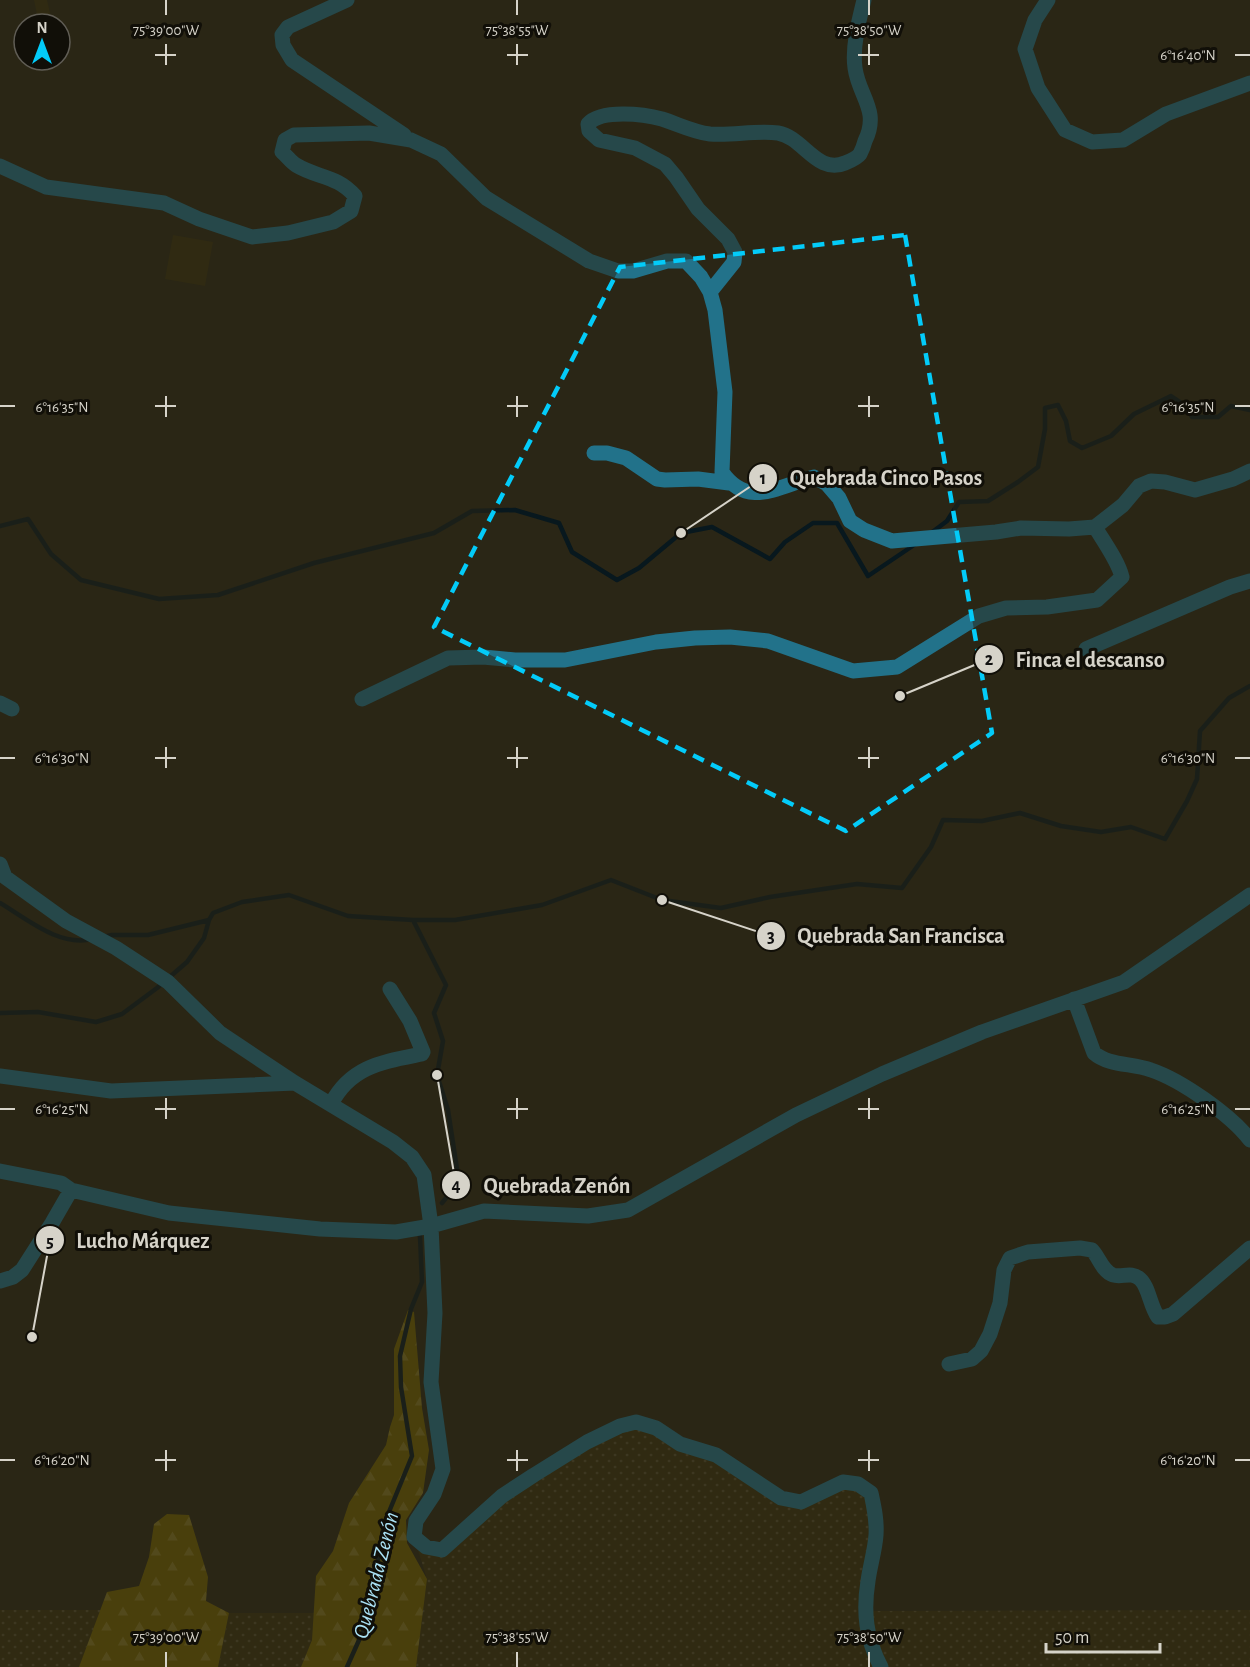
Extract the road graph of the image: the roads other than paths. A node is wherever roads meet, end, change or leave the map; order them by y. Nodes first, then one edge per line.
1 (347, 0) edge
2 (864, 0) edge
3 (1048, 0) edge
4 (1250, 83) edge
5 (411, 140) junction
6 (0, 166) edge
7 (710, 292) junction
8 (594, 453) dead end
9 (1250, 471) edge
10 (729, 483) junction
11 (1095, 527) junction
12 (1250, 582) edge
13 (1086, 649) dead end
14 (362, 699) dead end
15 (0, 864) edge
16 (1250, 895) edge
17 (390, 989) dead end
18 (1074, 999) junction
19 (0, 1076) edge
20 (295, 1083) junction
21 (331, 1104) junction
22 (1250, 1140) edge
23 (0, 1171) edge
24 (71, 1190) junction
25 (430, 1226) junction
26 (1250, 1248) edge
27 (0, 1281) edge
28 (950, 1364) dead end
29 (881, 1667) edge

1 - 5 street
2 - 7 street
3 - 4 street
5 - 6 street
5 - 7 street
7 - 10 street
8 - 10 street
9 - 11 street
10 - 11 street
11 - 14 street
12 - 13 street
15 - 20 street
16 - 18 street
17 - 21 street
18 - 22 street
18 - 25 street
19 - 20 street
20 - 21 street
21 - 25 street
23 - 24 street
24 - 25 street
24 - 27 street
25 - 29 street
26 - 28 street

